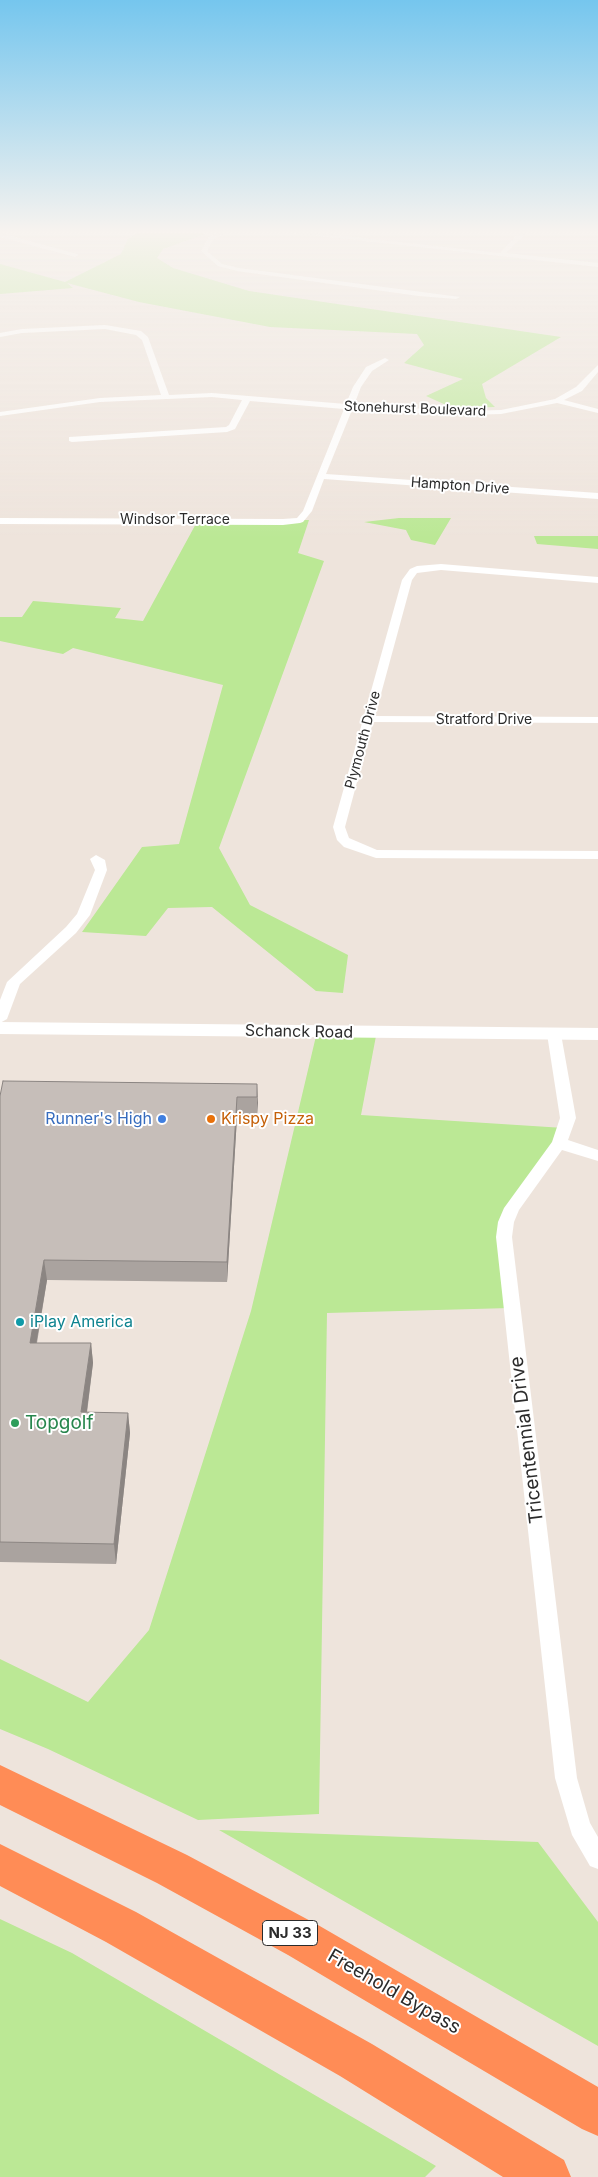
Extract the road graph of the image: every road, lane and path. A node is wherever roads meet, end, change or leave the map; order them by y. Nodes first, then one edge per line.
1 (140, 335) edge
2 (385, 360) dead end
3 (598, 367) edge
4 (165, 396) junction
5 (247, 398) junction
6 (557, 401) junction
7 (0, 402) edge
8 (349, 407) junction
9 (10, 411) junction
10 (598, 412) edge
11 (0, 414) edge
12 (72, 439) dead end
13 (321, 476) junction
14 (598, 496) edge
15 (0, 520) edge
16 (598, 580) edge
17 (370, 719) junction
18 (598, 720) edge
19 (598, 855) edge
20 (96, 859) dead end
21 (0, 1019) edge
22 (0, 1028) edge
23 (554, 1034) junction
24 (598, 1034) edge
25 (559, 1143) junction
26 (598, 1156) edge
27 (0, 1784) edge
28 (598, 1858) edge
29 (0, 1864) edge
30 (598, 2112) edge
31 (547, 2177) edge

1 - 4 street
2 - 8 street, Windsor Terrace
3 - 6 street, Stonehurst Boulevard
4 - 5 street, Stonehurst Boulevard
4 - 9 street, Stonehurst Boulevard
5 - 8 street, Stonehurst Boulevard
5 - 12 street
6 - 8 street, Stonehurst Boulevard
6 - 10 street
7 - 9 street
8 - 13 street, Windsor Terrace
9 - 11 street, Stonehurst Boulevard
13 - 14 street, Hampton Drive
13 - 15 street, Windsor Terrace
16 - 17 street, Plymouth Drive
17 - 18 street, Stratford Drive
17 - 19 street, Plymouth Drive
20 - 21 street
22 - 23 street, Schanck Road
23 - 24 street, Schanck Road
23 - 25 street, Tricentennial Drive
25 - 26 street
25 - 28 street, Tricentennial Drive
27 - 30 highway, Freehold Bypass / NJ 33
29 - 31 highway

